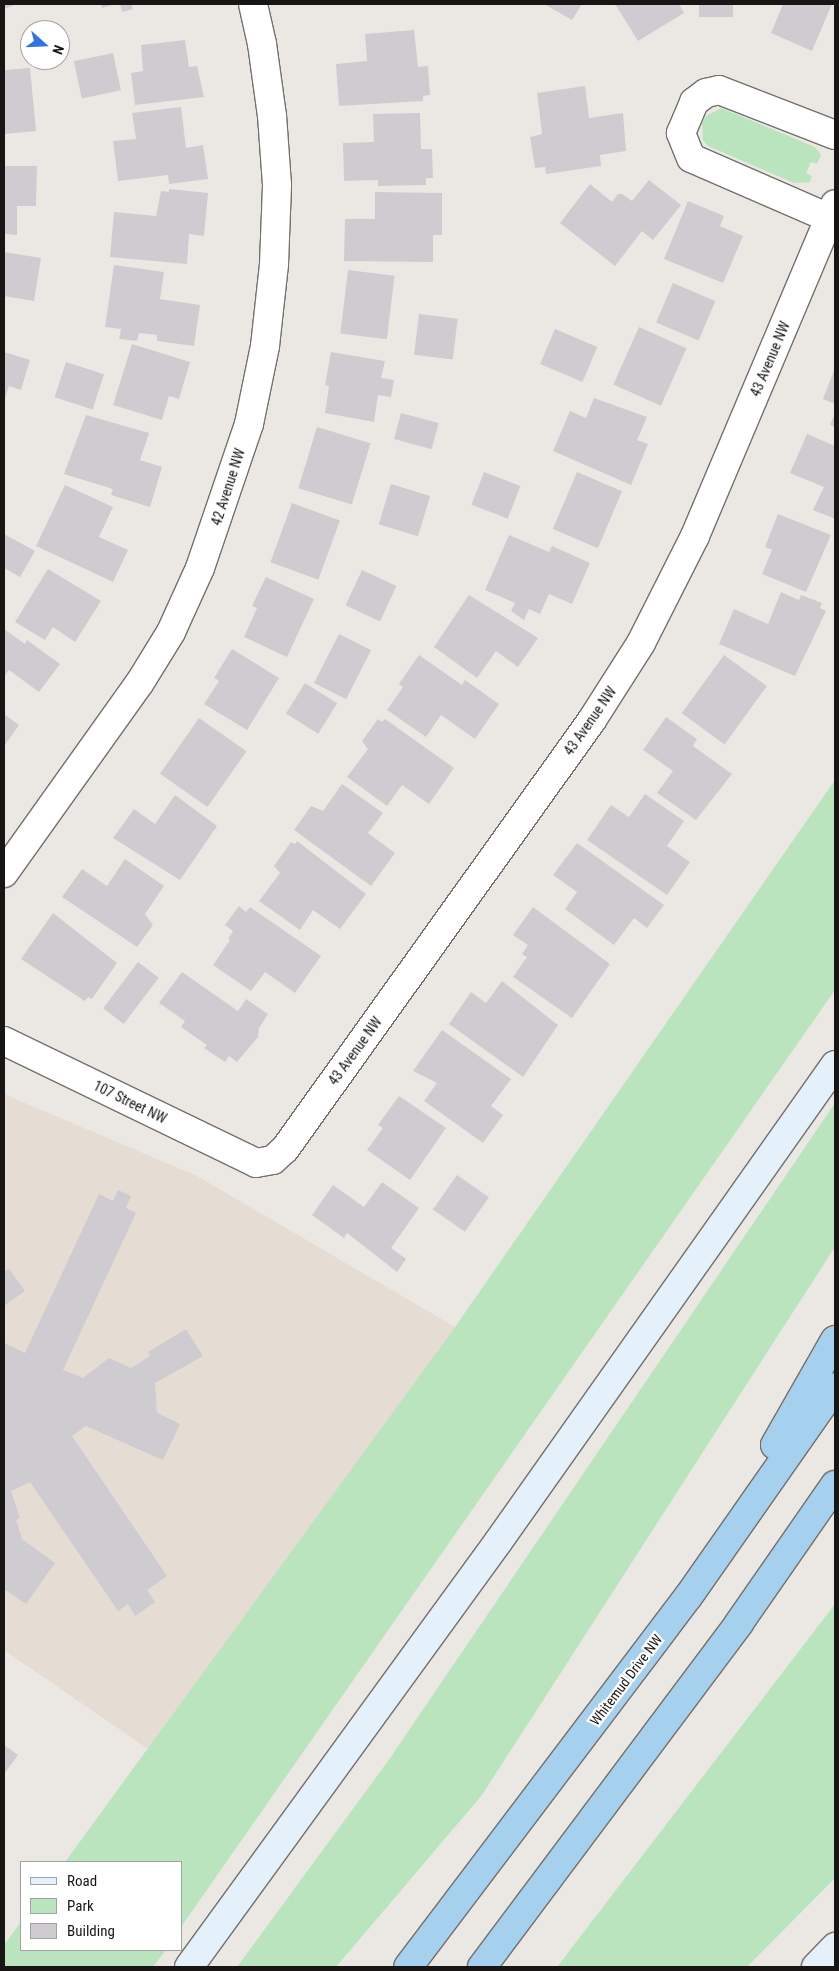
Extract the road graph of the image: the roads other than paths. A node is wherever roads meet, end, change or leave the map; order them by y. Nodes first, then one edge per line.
1 (253, 4) edge
2 (835, 135) edge
3 (832, 211) edge
4 (4, 873) edge
5 (4, 1041) edge
6 (835, 1065) edge
7 (256, 1163) joint
8 (835, 1340) edge
9 (835, 1387) edge
10 (835, 1485) edge
11 (835, 1515) edge
12 (688, 1597) junction
13 (739, 1623) junction
14 (835, 1947) edge
15 (189, 1967) edge
16 (408, 1967) edge
17 (482, 1967) edge
18 (816, 1967) edge

1 - 4 street, 42 Avenue NW
2 - 3 street, 43 Avenue NW
3 - 7 street, 43 Avenue NW
5 - 7 street, 107 Street NW
6 - 15 street
8 - 12 highway
9 - 12 highway, Whitemud Drive NW
10 - 13 highway
11 - 13 highway
12 - 16 highway, Whitemud Drive NW
13 - 17 highway
14 - 18 street

